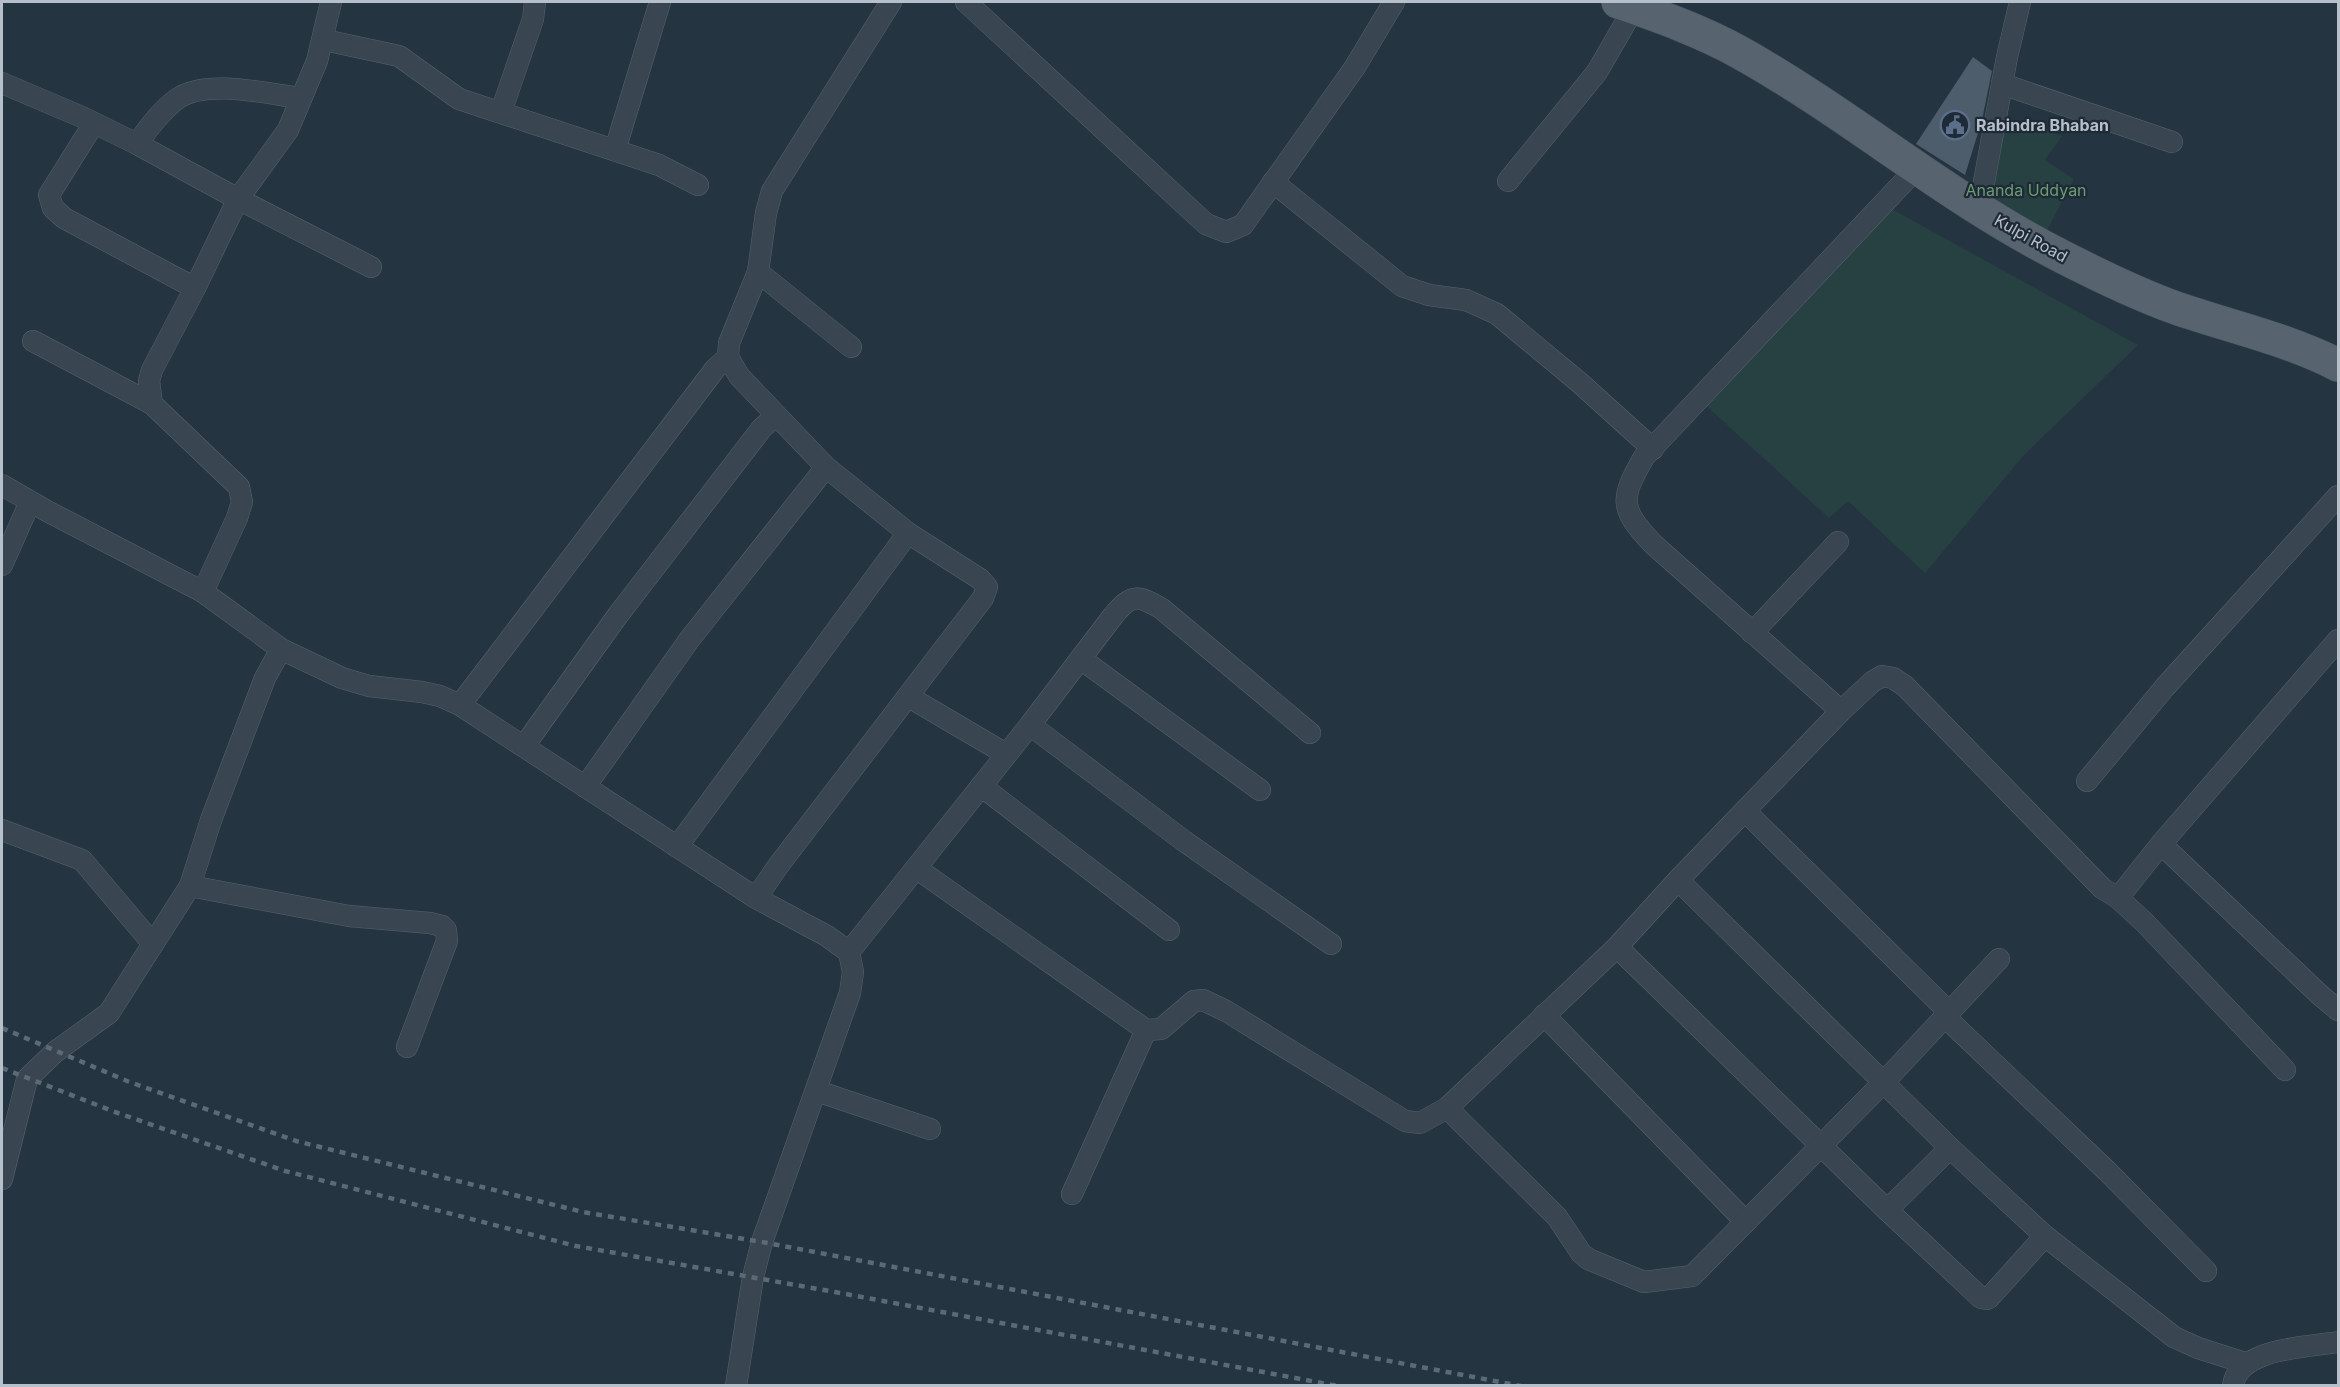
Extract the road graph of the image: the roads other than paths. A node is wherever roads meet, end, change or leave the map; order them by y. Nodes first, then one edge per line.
1 (331, 2) edge
2 (535, 2) edge
3 (660, 2) edge
4 (966, 2) edge
5 (1394, 2) edge
6 (2020, 2) edge
7 (887, 3) edge
8 (1626, 4) edge
9 (324, 40) junction
10 (2, 83) edge
11 (2002, 84) junction
12 (301, 98) junction
13 (501, 112) junction
14 (94, 123) junction
15 (2172, 142) dead end
16 (137, 144) junction
17 (615, 150) junction
18 (1917, 168) junction
19 (1508, 181) dead end
20 (1273, 183) junction
21 (698, 184) dead end
22 (238, 199) junction
23 (1979, 209) junction
24 (371, 267) dead end
25 (758, 272) junction
26 (195, 288) junction
27 (33, 341) dead end
28 (851, 347) dead end
29 (728, 357) junction
30 (2338, 365) edge
31 (152, 404) junction
32 (776, 416) junction
33 (1653, 448) junction
34 (826, 467) junction
35 (2, 485) edge
36 (2338, 496) edge
37 (30, 502) junction
38 (908, 532) junction
39 (1838, 542) dead end
40 (2, 566) edge
41 (203, 592) junction
42 (1752, 633) junction
43 (2338, 639) edge
44 (281, 649) junction
45 (1081, 659) junction
46 (909, 697) junction
47 (460, 705) junction
48 (1841, 711) junction
49 (1030, 725) junction
50 (1310, 733) dead end
51 (524, 746) junction
52 (1006, 754) junction
53 (2087, 781) dead end
54 (981, 786) junction
55 (585, 787) junction
56 (1260, 790) dead end
57 (1744, 811) junction
58 (2, 830) edge
59 (2161, 844) junction
60 (677, 847) junction
61 (916, 868) junction
62 (1678, 880) junction
63 (190, 886) junction
64 (756, 898) junction
65 (2118, 898) junction
66 (1169, 930) dead end
67 (153, 944) junction
68 (1331, 944) dead end
69 (1617, 947) junction
70 (849, 952) junction
71 (1999, 959) dead end
72 (2338, 1010) edge
73 (1946, 1013) junction
74 (1544, 1015) junction
75 (1146, 1030) junction
76 (407, 1047) dead end
77 (2285, 1070) dead end
78 (1883, 1083) junction
79 (817, 1091) junction
80 (1447, 1108) junction
81 (930, 1129) dead end
82 (1822, 1146) junction
83 (1950, 1148) junction
84 (2, 1179) edge
85 (1072, 1194) dead end
86 (1887, 1210) junction
87 (1746, 1222) junction
88 (2045, 1236) junction
89 (2206, 1271) dead end
90 (2338, 1342) edge
91 (2245, 1363) junction
92 (736, 1386) edge
93 (2233, 1386) edge

1 - 9 street
2 - 13 street
3 - 17 street
4 - 20 street
5 - 20 street
6 - 11 street
7 - 25 street
8 - 18 main road, Kulpi Road
8 - 19 street
9 - 12 street
9 - 13 street
10 - 14 street
11 - 15 street
11 - 23 street
12 - 16 street
12 - 22 street
13 - 17 street
14 - 16 street
14 - 26 street
16 - 22 street
17 - 21 street
18 - 23 main road, Kulpi Road
18 - 33 street
20 - 33 street
22 - 24 street
22 - 26 street
23 - 30 main road, Kulpi Road
25 - 28 street
25 - 29 street
26 - 31 street
27 - 31 street
29 - 32 street
29 - 47 street
31 - 41 street
32 - 34 street
32 - 51 street
33 - 42 street
34 - 38 street
34 - 55 street
35 - 37 street
36 - 53 street
37 - 40 street
37 - 41 street
38 - 46 street
38 - 60 street
39 - 42 street
41 - 44 street
42 - 48 street
43 - 59 street
44 - 47 street
44 - 63 street
45 - 49 street
45 - 50 street
45 - 56 street
46 - 52 street
46 - 64 street
47 - 51 street
48 - 57 street
48 - 65 street
49 - 52 street
49 - 68 street
51 - 55 street
52 - 54 street
54 - 61 street
54 - 66 street
55 - 60 street
57 - 62 street
57 - 73 street
58 - 67 street
59 - 65 street
59 - 72 street
60 - 64 street
61 - 70 street
61 - 75 street
62 - 69 street
62 - 78 street
63 - 67 street
63 - 76 street
64 - 70 street
65 - 77 street
67 - 84 street
69 - 74 street
69 - 82 street
70 - 79 street
71 - 73 street
73 - 78 street
73 - 89 street
74 - 80 street
74 - 87 street
75 - 80 street
75 - 85 street
78 - 82 street
78 - 83 street
79 - 81 street
79 - 92 street
80 - 87 street
82 - 86 street
82 - 87 street
83 - 86 street
83 - 88 street
86 - 88 street
88 - 91 street
90 - 91 street
91 - 93 street

